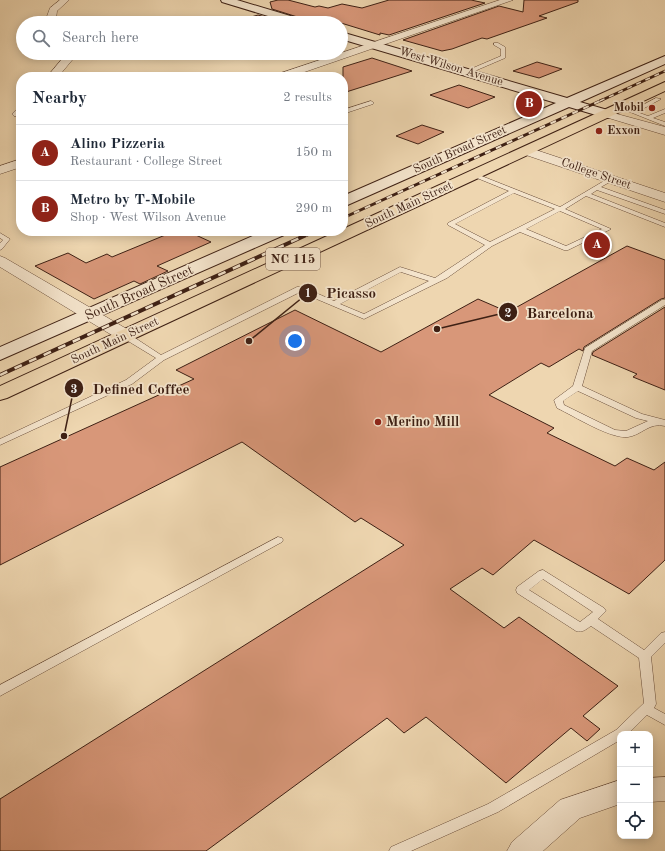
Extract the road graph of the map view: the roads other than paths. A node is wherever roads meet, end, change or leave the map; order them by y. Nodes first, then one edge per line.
1 (65, 0) edge
2 (226, 0) edge
3 (491, 0) edge
4 (505, 1) edge
5 (52, 16) edge
6 (280, 16) edge
7 (348, 36) edge
8 (496, 44) dead end
9 (375, 45) junction
10 (348, 54) edge
11 (67, 60) edge
12 (330, 60) edge
13 (665, 60) edge
14 (56, 72) edge
15 (294, 72) edge
16 (468, 72) junction
17 (665, 86) edge
18 (649, 101) junction
19 (665, 101) edge
20 (568, 102) junction
21 (371, 103) dead end
22 (348, 110) edge
23 (663, 110) edge
24 (606, 114) junction
25 (648, 118) junction
26 (665, 124) edge
27 (665, 131) edge
28 (527, 151) junction
29 (16, 165) edge
30 (0, 170) edge
31 (474, 175) junction
32 (611, 179) junction
33 (597, 188) junction
34 (514, 191) junction
35 (586, 194) junction
36 (665, 198) edge
37 (348, 200) edge
38 (560, 210) junction
39 (665, 212) edge
40 (665, 226) edge
41 (519, 229) junction
42 (348, 233) edge
43 (0, 235) edge
44 (267, 236) edge
45 (342, 236) edge
46 (490, 245) junction
47 (0, 248) edge
48 (0, 261) edge
49 (435, 280) junction
50 (665, 302) edge
51 (334, 304) junction
52 (91, 315) junction
53 (126, 336) junction
54 (0, 354) edge
55 (161, 358) junction
56 (577, 387) junction
57 (0, 394) edge
58 (661, 422) edge
59 (0, 442) edge
60 (278, 540) dead end
61 (591, 620) junction
62 (665, 636) edge
63 (645, 656) junction
64 (0, 691) edge
65 (646, 709) junction
66 (665, 720) edge
67 (665, 789) edge
68 (653, 790) edge
69 (617, 793) edge
70 (396, 851) edge
71 (522, 851) edge

1 - 5 street
2 - 6 street
3 - 4 street
4 - 9 street
7 - 9 street, West Wilson Avenue
8 - 16 lane
9 - 10 street
9 - 16 street, West Wilson Avenue
11 - 14 street
12 - 15 street
13 - 20 street, South Broad Street
16 - 20 street, West Wilson Avenue
17 - 18 main road, South Main Street / NC 115
18 - 19 lane
18 - 24 main road, South Main Street / NC 115
18 - 25 lane
20 - 24 street, West Wilson Avenue
20 - 37 street, South Broad Street
21 - 22 lane
23 - 25 lane
24 - 27 street
24 - 28 main road, South Main Street / NC 115
25 - 26 lane
28 - 31 main road, South Main Street / NC 115
28 - 32 street, College Street
29 - 30 street
31 - 34 lane
31 - 42 main road, South Main Street / NC 115
32 - 33 lane
32 - 36 street, College Street
33 - 35 lane
33 - 39 lane
34 - 38 lane
34 - 46 lane
35 - 38 lane
35 - 40 lane
38 - 41 lane
38 - 41 lane
41 - 46 lane
43 - 47 lane
44 - 52 street, South Broad Street
45 - 53 main road, South Main Street / NC 115
46 - 49 lane
48 - 52 street
49 - 51 lane
49 - 51 lane
50 - 56 lane
51 - 55 lane
52 - 53 street
52 - 54 street, South Broad Street
53 - 55 lane
53 - 57 main road, South Main Street / NC 115
55 - 59 lane
56 - 58 lane
56 - 58 lane
60 - 64 lane
61 - 61 lane
61 - 63 lane
62 - 63 lane
63 - 65 lane
65 - 66 lane
65 - 70 lane
67 - 68 street
69 - 71 street

